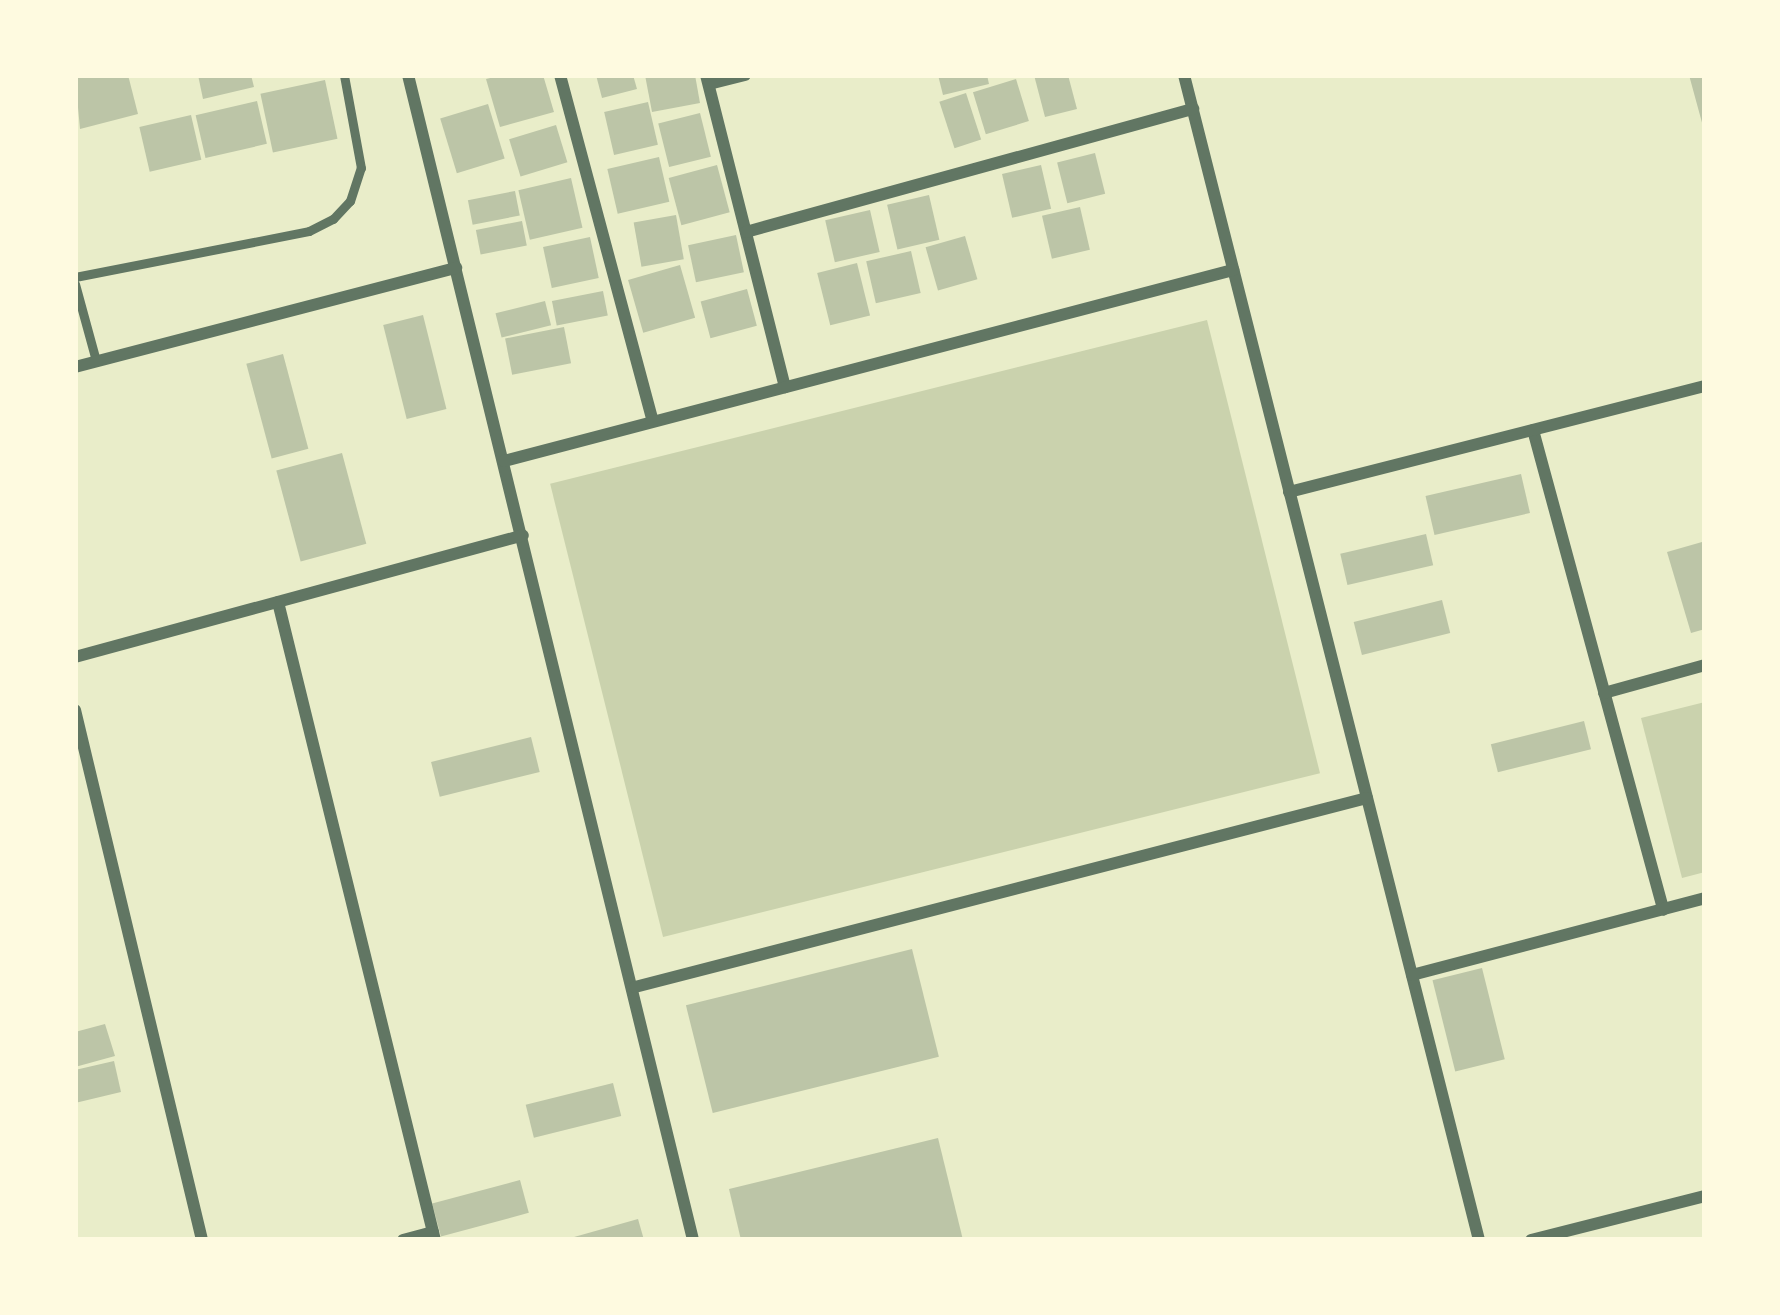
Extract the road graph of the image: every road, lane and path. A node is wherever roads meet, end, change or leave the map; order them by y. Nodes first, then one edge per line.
1 (344, 75) edge
2 (408, 75) edge
3 (560, 75) edge
4 (745, 75) edge
5 (1184, 75) edge
6 (707, 80) edge
7 (1193, 109) junction
8 (746, 232) junction
9 (456, 268) junction
10 (1233, 270) junction
11 (75, 281) edge
12 (96, 361) junction
13 (75, 367) edge
14 (1705, 386) edge
15 (785, 387) junction
16 (652, 418) junction
17 (1532, 430) junction
18 (504, 461) junction
19 (1289, 492) junction
20 (523, 535) junction
21 (278, 602) junction
22 (75, 657) edge
23 (1705, 665) edge
24 (1604, 693) junction
25 (75, 710) edge
26 (1367, 798) junction
27 (1705, 898) edge
28 (1663, 910) junction
29 (1412, 975) junction
30 (635, 987) junction
31 (1705, 1196) edge
32 (434, 1236) edge
33 (202, 1240) edge
34 (403, 1240) edge
35 (692, 1240) edge
36 (1479, 1240) edge
37 (1531, 1240) edge

1 - 11 lane
2 - 9 street
3 - 16 street
4 - 6 street
5 - 7 street
6 - 8 street
7 - 8 street
7 - 10 street
8 - 15 street
9 - 12 street
9 - 18 street
10 - 15 street
10 - 19 street
11 - 12 lane
12 - 13 street
14 - 17 street
15 - 16 street
16 - 18 street
17 - 19 street
17 - 24 street
18 - 20 street
19 - 26 street
20 - 21 street
20 - 30 street
21 - 22 street
21 - 32 street
23 - 24 street
24 - 28 street
25 - 33 street
26 - 29 street
26 - 30 street
27 - 28 street
28 - 29 street
29 - 36 street
30 - 35 street
31 - 37 street
32 - 34 street

